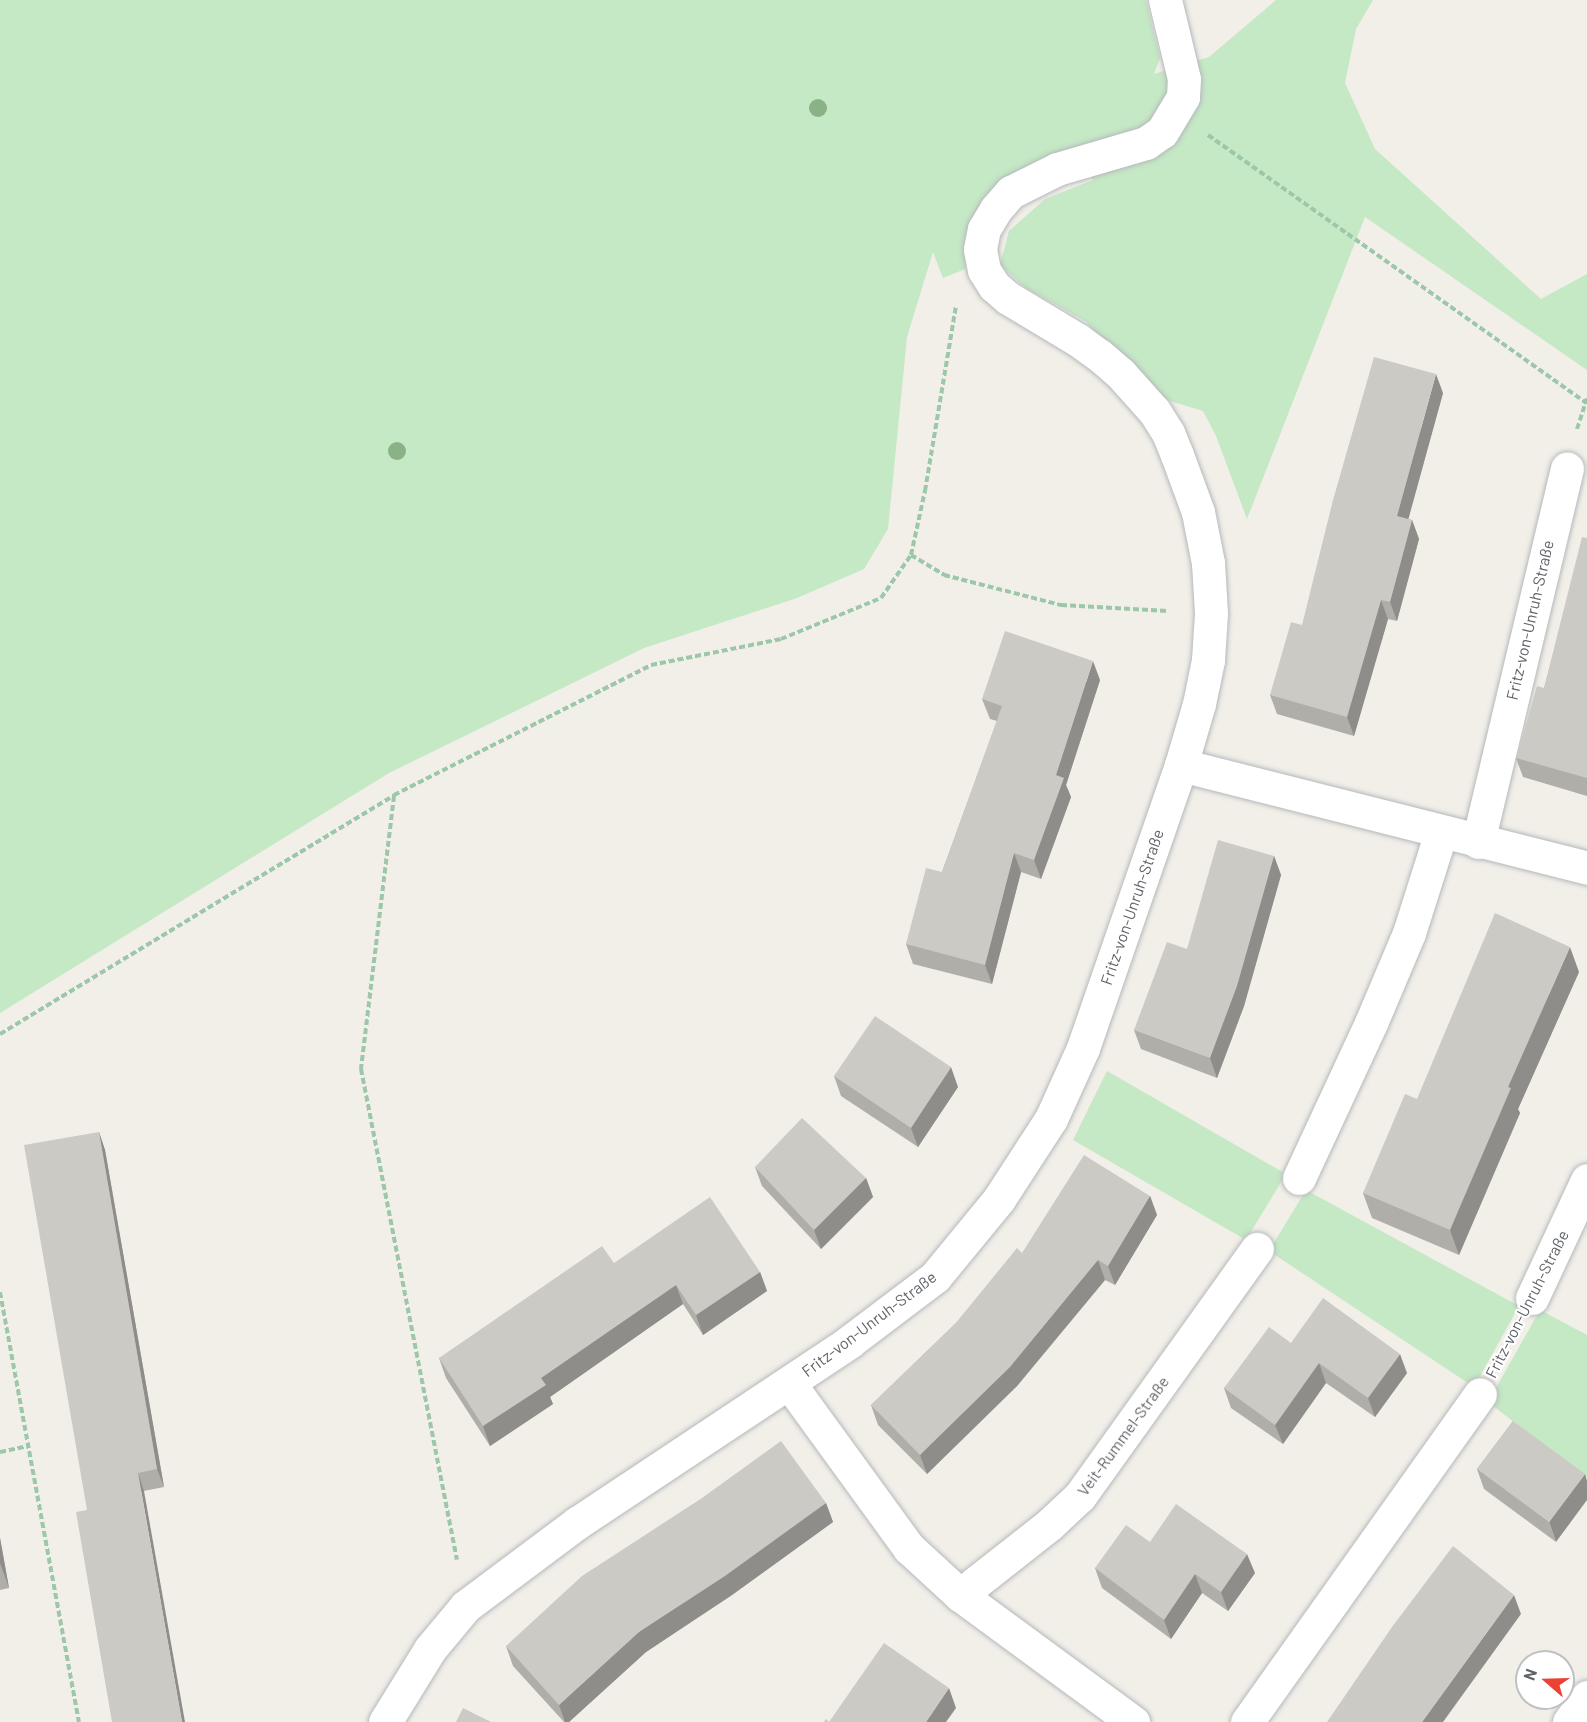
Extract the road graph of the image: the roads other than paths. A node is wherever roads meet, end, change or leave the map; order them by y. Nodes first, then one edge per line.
1 (1165, 0) edge
2 (1567, 468) dead end
3 (1181, 765) junction
4 (1441, 832) junction
5 (1478, 842) junction
6 (1587, 868) edge
7 (1299, 1178) dead end
8 (1587, 1180) edge
9 (1257, 1249) dead end
10 (1532, 1298) road end
11 (789, 1383) junction
12 (1480, 1394) road end
13 (960, 1595) junction
14 (1587, 1697) edge
15 (1128, 1720) edge
16 (385, 1722) edge
17 (1247, 1722) edge
18 (1569, 1722) edge

1 - 3 street, Fritz-von-Unruh-Straße
2 - 5 street, Fritz-von-Unruh-Straße
3 - 4 street
3 - 11 street, Fritz-von-Unruh-Straße
4 - 5 street
4 - 7 street
5 - 6 street
8 - 10 street, Fritz-von-Unruh-Straße
9 - 13 street, Veit-Rummel-Straße
11 - 13 street
11 - 16 street, Fritz-von-Unruh-Straße
12 - 17 street
13 - 15 street
14 - 18 street

